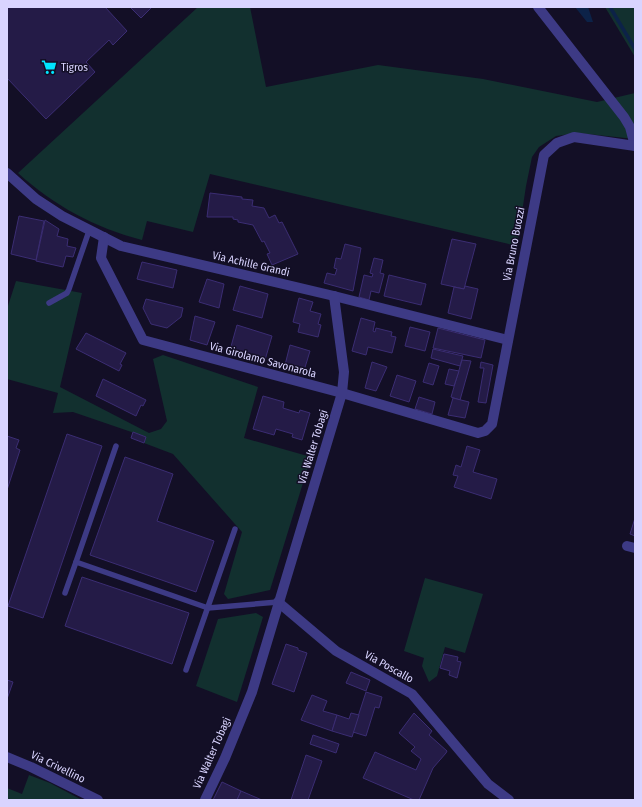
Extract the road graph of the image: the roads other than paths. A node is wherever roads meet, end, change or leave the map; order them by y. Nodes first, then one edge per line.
1 (538, 7) edge
2 (635, 146) edge
3 (7, 173) edge
4 (89, 231) junction
5 (104, 237) junction
6 (334, 296) junction
7 (49, 303) dead end
8 (508, 340) junction
9 (342, 393) junction
10 (485, 431) joint
11 (116, 446) dead end
12 (235, 529) dead end
13 (76, 562) junction
14 (66, 593) dead end
15 (278, 602) junction
16 (208, 608) junction
17 (186, 670) dead end
18 (7, 757) edge
19 (98, 800) edge
20 (205, 800) edge
21 (509, 800) edge

1 - 2 street
2 - 8 street, Via Bruno Buozzi
3 - 4 street, Via Achille Grandi
4 - 5 street, Via Achille Grandi
4 - 7 lane
5 - 6 street, Via Achille Grandi
5 - 9 street, Via Girolamo Savonarola
6 - 8 street, Via Achille Grandi
6 - 9 street, Via Walter Tobagi
8 - 10 street, Via Bruno Buozzi
9 - 10 street, Via Girolamo Savonarola
9 - 15 street, Via Walter Tobagi
11 - 13 lane
12 - 16 lane
13 - 14 lane
13 - 16 lane
15 - 16 lane
15 - 20 street, Via Walter Tobagi
15 - 21 street, Via Poscallo
16 - 17 lane
18 - 19 street, Via Crivellino

